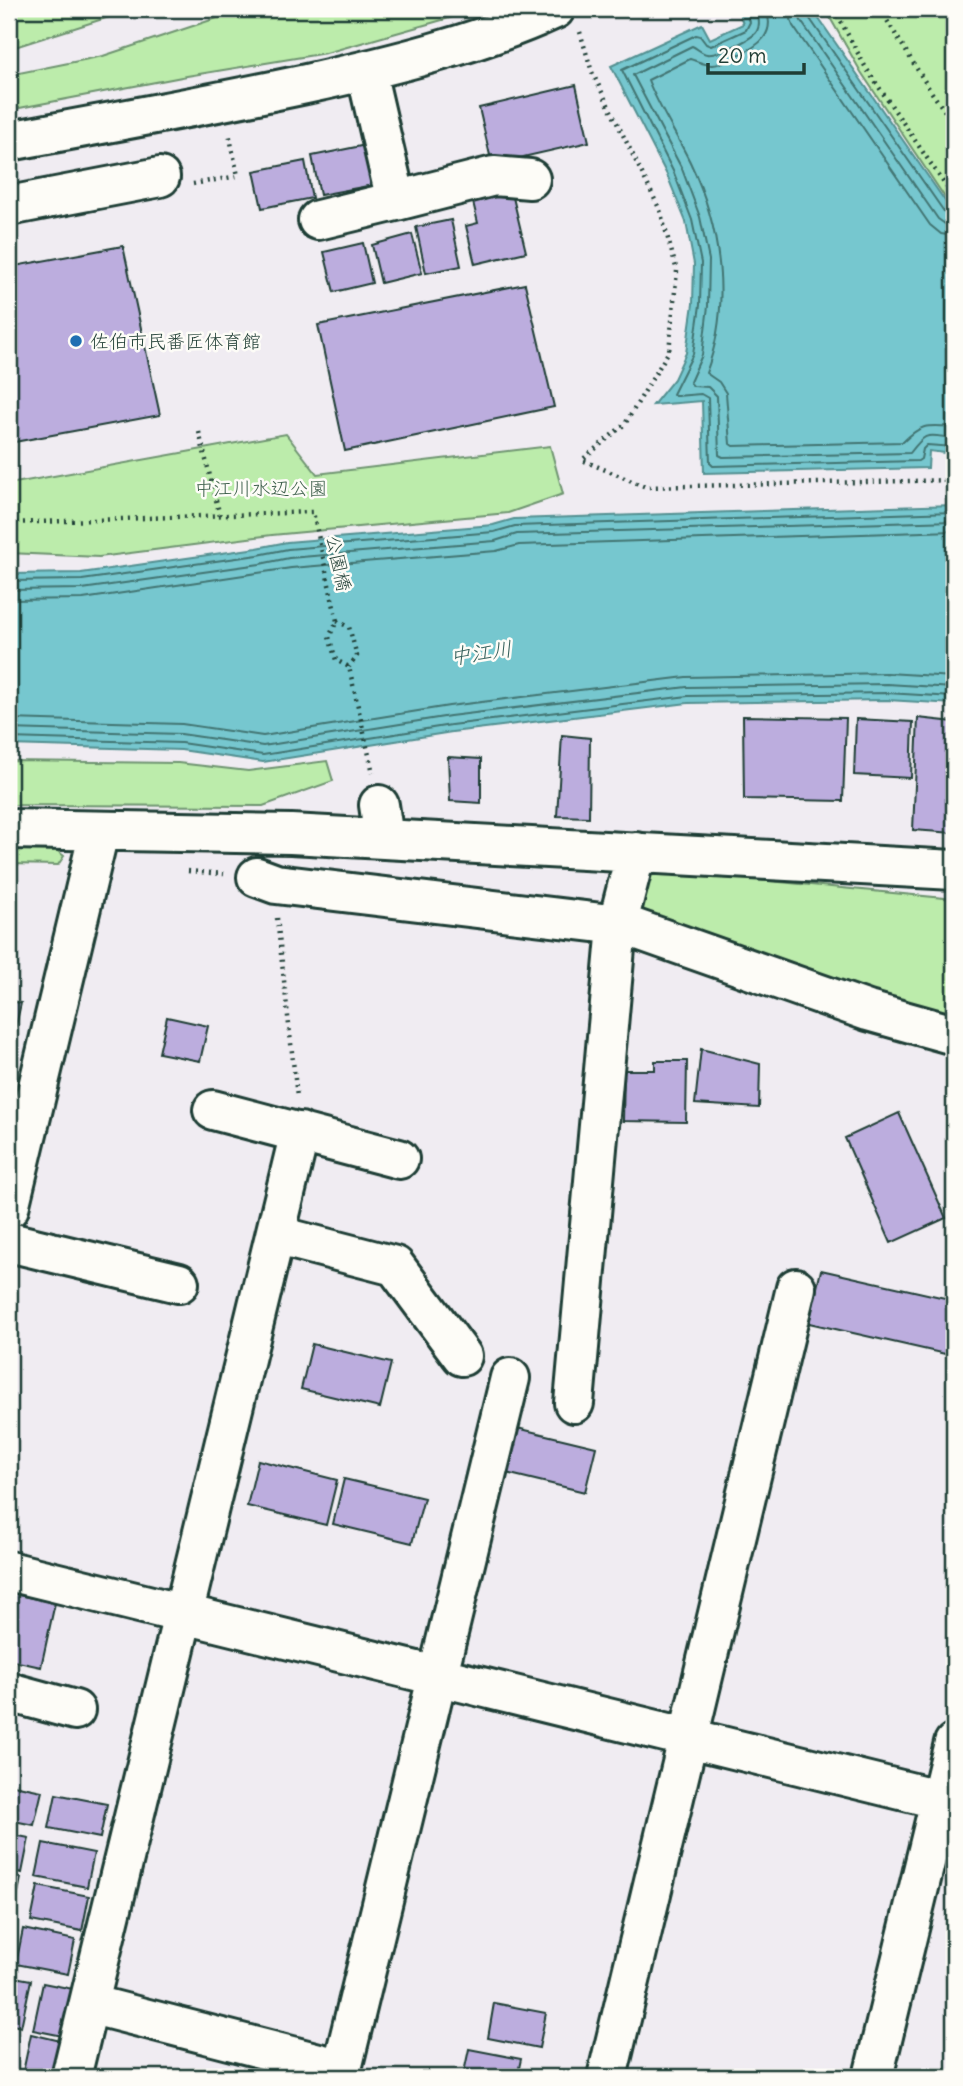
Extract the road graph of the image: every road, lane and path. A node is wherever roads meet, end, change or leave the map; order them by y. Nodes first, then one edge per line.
1 (555, 9) edge
2 (834, 9) edge
3 (880, 9) edge
4 (581, 37) dead end
5 (366, 71) junction
6 (954, 124) edge
7 (230, 136) dead end
8 (9, 141) edge
9 (160, 177) joint
10 (530, 179) dead end
11 (954, 198) edge
12 (396, 201) junction
13 (9, 206) edge
14 (318, 220) dead end
15 (199, 432) dead end
16 (954, 480) edge
17 (220, 517) junction
18 (9, 523) edge
19 (337, 621) junction
20 (349, 667) junction
21 (379, 806) junction
22 (9, 829) edge
23 (99, 832) junction
24 (636, 852) junction
25 (180, 870) dead end
26 (954, 870) edge
27 (266, 881) junction
28 (617, 926) junction
29 (954, 1035) edge
30 (213, 1110) dead end
31 (300, 1132) junction
32 (399, 1158) dead end
33 (9, 1208) edge
34 (275, 1235) junction
35 (9, 1242) edge
36 (178, 1283) dead end
37 (796, 1287) dead end
38 (462, 1356) dead end
39 (510, 1378) dead end
40 (574, 1403) dead end
41 (9, 1571) edge
42 (183, 1614) junction
43 (438, 1676) junction
44 (9, 1692) edge
45 (75, 1710) dead end
46 (690, 1738) junction
47 (954, 1743) edge
48 (947, 1801) edge
49 (89, 2004) junction
50 (341, 2073) edge
51 (71, 2077) edge
52 (607, 2077) edge
53 (873, 2077) edge

1 - 5 street
2 - 11 path
3 - 6 path
4 - 16 path
5 - 8 street
5 - 12 street
7 - 9 path
9 - 13 street
10 - 12 street
12 - 14 street
15 - 17 path
17 - 18 path
17 - 19 path, 公園橋
19 - 20 path, 公園橋
19 - 20 path, 公園橋
20 - 21 path, 公園橋
21 - 23 street
21 - 24 street
22 - 23 street
23 - 33 street
24 - 26 street
24 - 28 street
25 - 27 path
27 - 28 street
27 - 31 path
28 - 29 street
28 - 40 street
30 - 31 street
31 - 32 street
31 - 34 street
34 - 38 street
34 - 42 street
35 - 36 street
37 - 46 street
39 - 43 street
41 - 42 street
42 - 43 street
42 - 49 street
43 - 46 street
43 - 50 street
44 - 45 street
46 - 48 street
46 - 52 street
47 - 48 street
48 - 53 street
49 - 50 street
49 - 51 street

